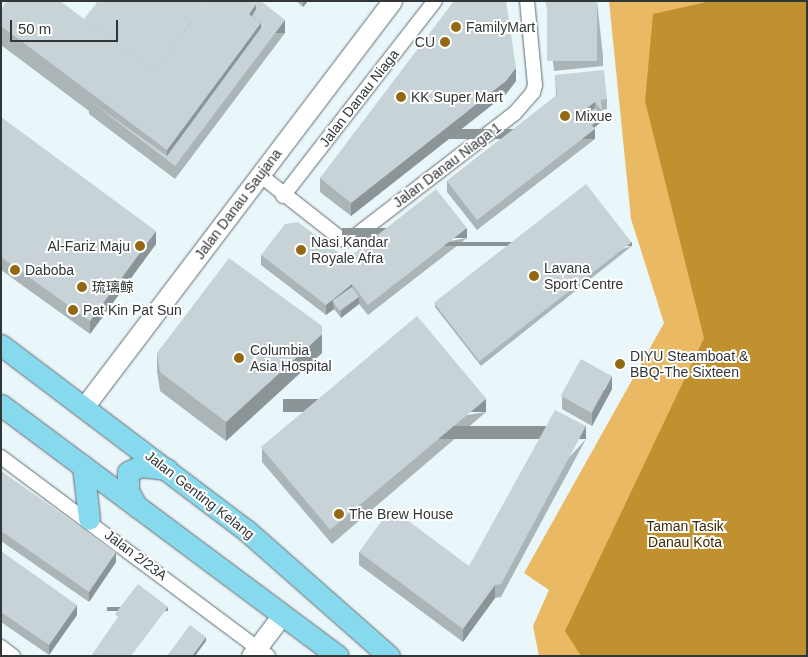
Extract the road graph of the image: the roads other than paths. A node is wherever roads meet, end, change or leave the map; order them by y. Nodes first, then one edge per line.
1 (392, 1) edge
2 (434, 1) edge
3 (527, 1) edge
4 (260, 175) junction
5 (282, 196) junction
6 (1, 345) edge
7 (1, 360) edge
8 (1, 405) edge
9 (84, 407) junction
10 (104, 422) junction
11 (1, 457) edge
12 (83, 466) junction
13 (167, 468) junction
14 (138, 507) junction
15 (89, 519) junction
16 (282, 615) junction
17 (1, 647) edge
18 (259, 653) edge
19 (13, 656) edge
20 (338, 656) edge
21 (389, 656) edge

1 - 4 street, Jalan Danau Saujana
2 - 5 street, Jalan Danau Niaga
3 - 5 street, Jalan Danau Niaga 1
4 - 5 street, Jalan Danau Niaga 1
4 - 9 street, Jalan Danau Saujana
6 - 9 main road, Jalan Genting Kelang
7 - 10 main road
8 - 12 main road
9 - 10 main road, Jalan Genting Kelang
10 - 13 main road, Jalan Genting Kelang
11 - 15 street, Jalan 2/23A
12 - 14 main road
12 - 15 main road
13 - 14 main road
13 - 21 main road, Jalan Genting Kelang
14 - 16 main road
15 - 18 street, Jalan 2/23A
16 - 18 street
16 - 20 main road
17 - 19 street

